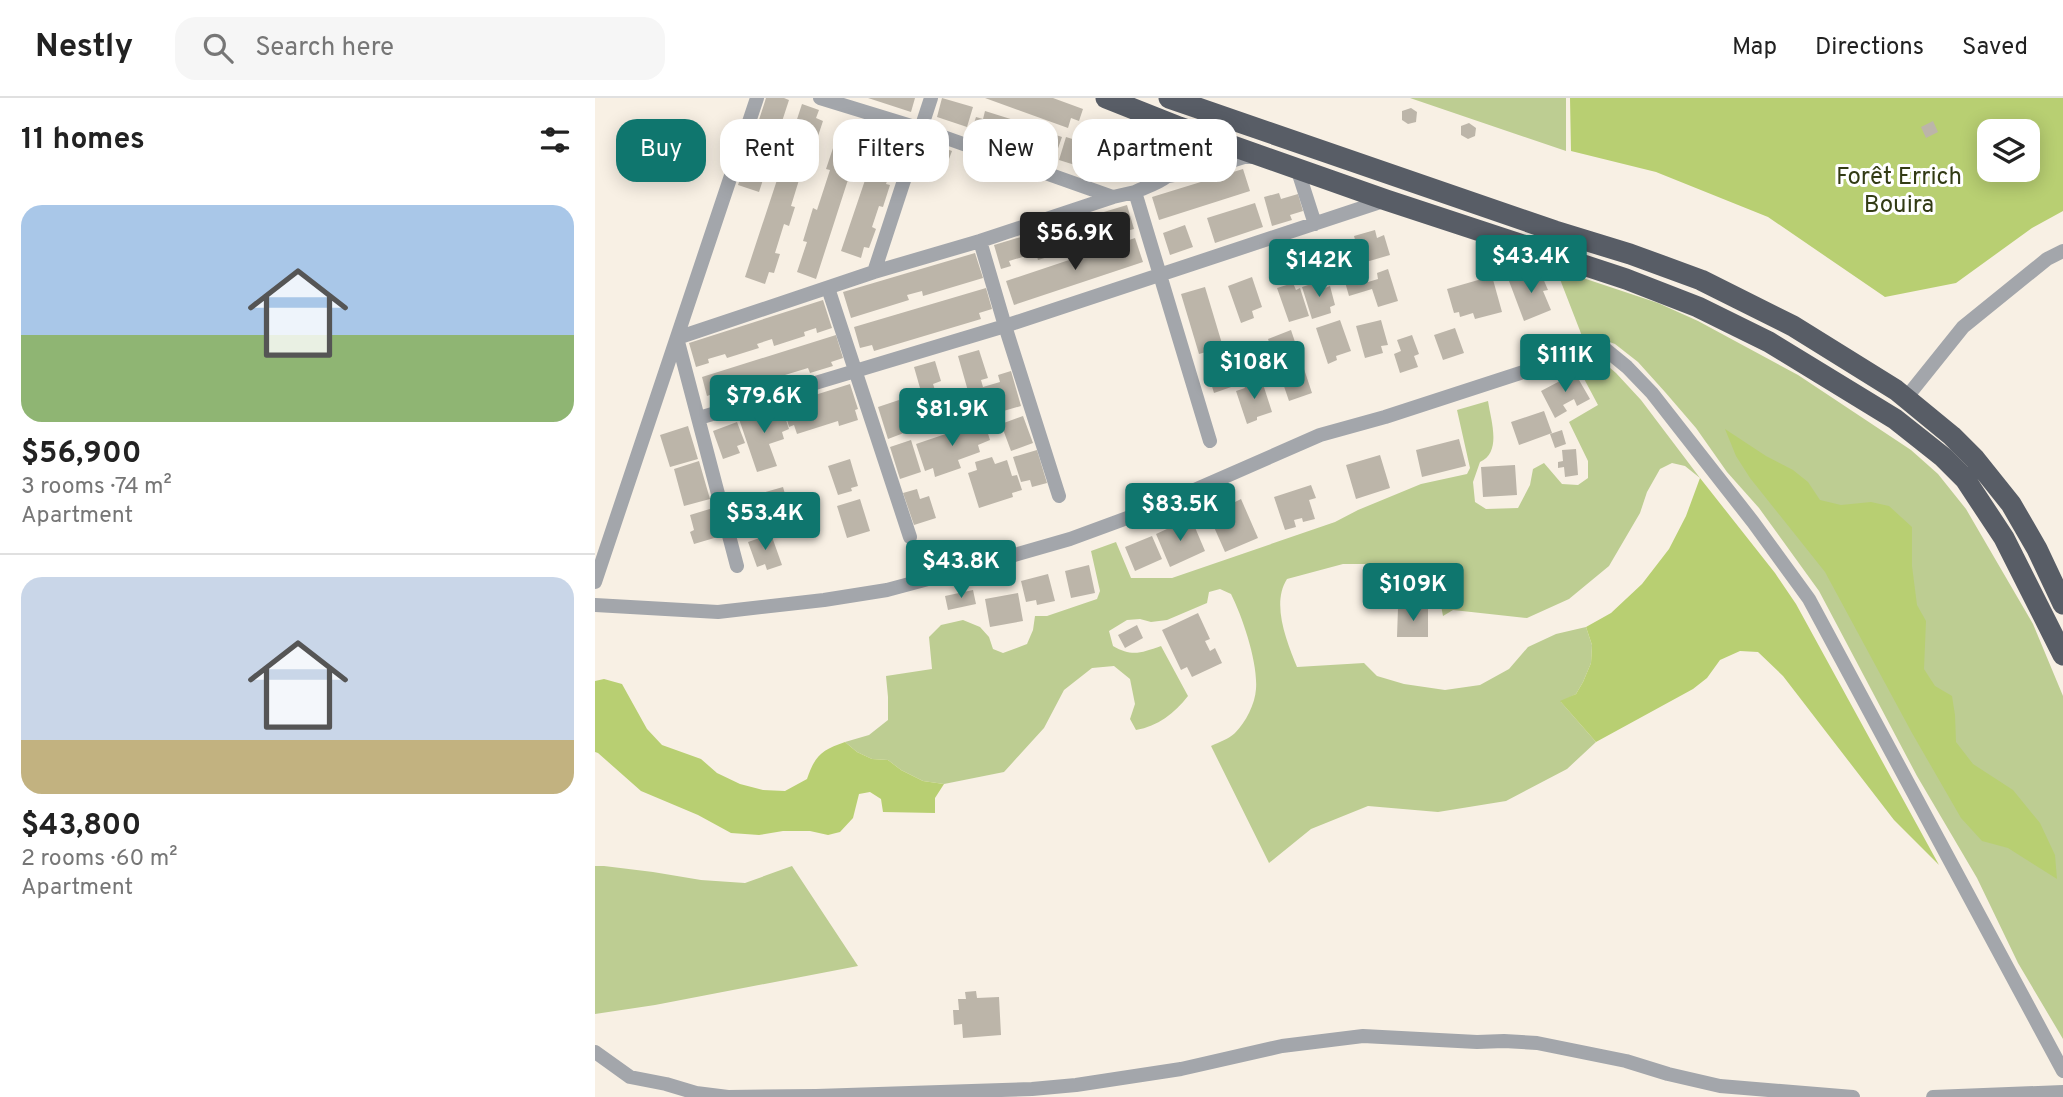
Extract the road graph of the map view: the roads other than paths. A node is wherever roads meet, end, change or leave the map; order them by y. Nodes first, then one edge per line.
1 (757, 98) edge
2 (820, 98) edge
3 (931, 98) edge
4 (1106, 98) edge
5 (1169, 98) edge
6 (888, 119) edge
7 (924, 119) edge
8 (1159, 119) edge
9 (949, 139) edge
10 (1237, 147) edge
11 (1267, 157) junction
12 (1237, 159) edge
13 (1297, 168) junction
14 (904, 182) edge
15 (1156, 182) edge
16 (1135, 192) junction
17 (1113, 197) junction
18 (1387, 200) junction
19 (1314, 224) junction
20 (980, 241) junction
21 (2063, 251) edge
22 (874, 272) junction
23 (1159, 276) junction
24 (828, 288) junction
25 (1005, 326) junction
26 (677, 338) junction
27 (856, 369) junction
28 (1906, 398) junction
29 (699, 418) junction
30 (1210, 441) dead end
31 (1059, 496) dead end
32 (910, 537) dead end
33 (737, 566) dead end
34 (595, 582) edge
35 (2063, 604) edge
36 (595, 605) edge
37 (2063, 656) edge
38 (595, 1052) edge
39 (2063, 1071) edge
40 (2063, 1092) edge
41 (1853, 1097) edge
42 (1933, 1097) edge

1 - 26 street
2 - 6 street
3 - 7 street
4 - 8 highway
5 - 28 highway
9 - 17 street
10 - 11 highway
11 - 12 street
11 - 13 highway
13 - 18 highway
13 - 19 street
14 - 22 street
15 - 16 street
16 - 17 street
16 - 23 street
17 - 20 street
18 - 19 street
18 - 37 highway
19 - 23 street
20 - 22 street
20 - 25 street
21 - 28 street
22 - 24 street
23 - 25 street
23 - 30 street
24 - 26 street
24 - 27 street
25 - 27 street
25 - 31 street
26 - 29 street
26 - 34 street
27 - 29 street
27 - 32 street
28 - 35 highway
29 - 33 street
36 - 39 street
38 - 41 street
40 - 42 street

